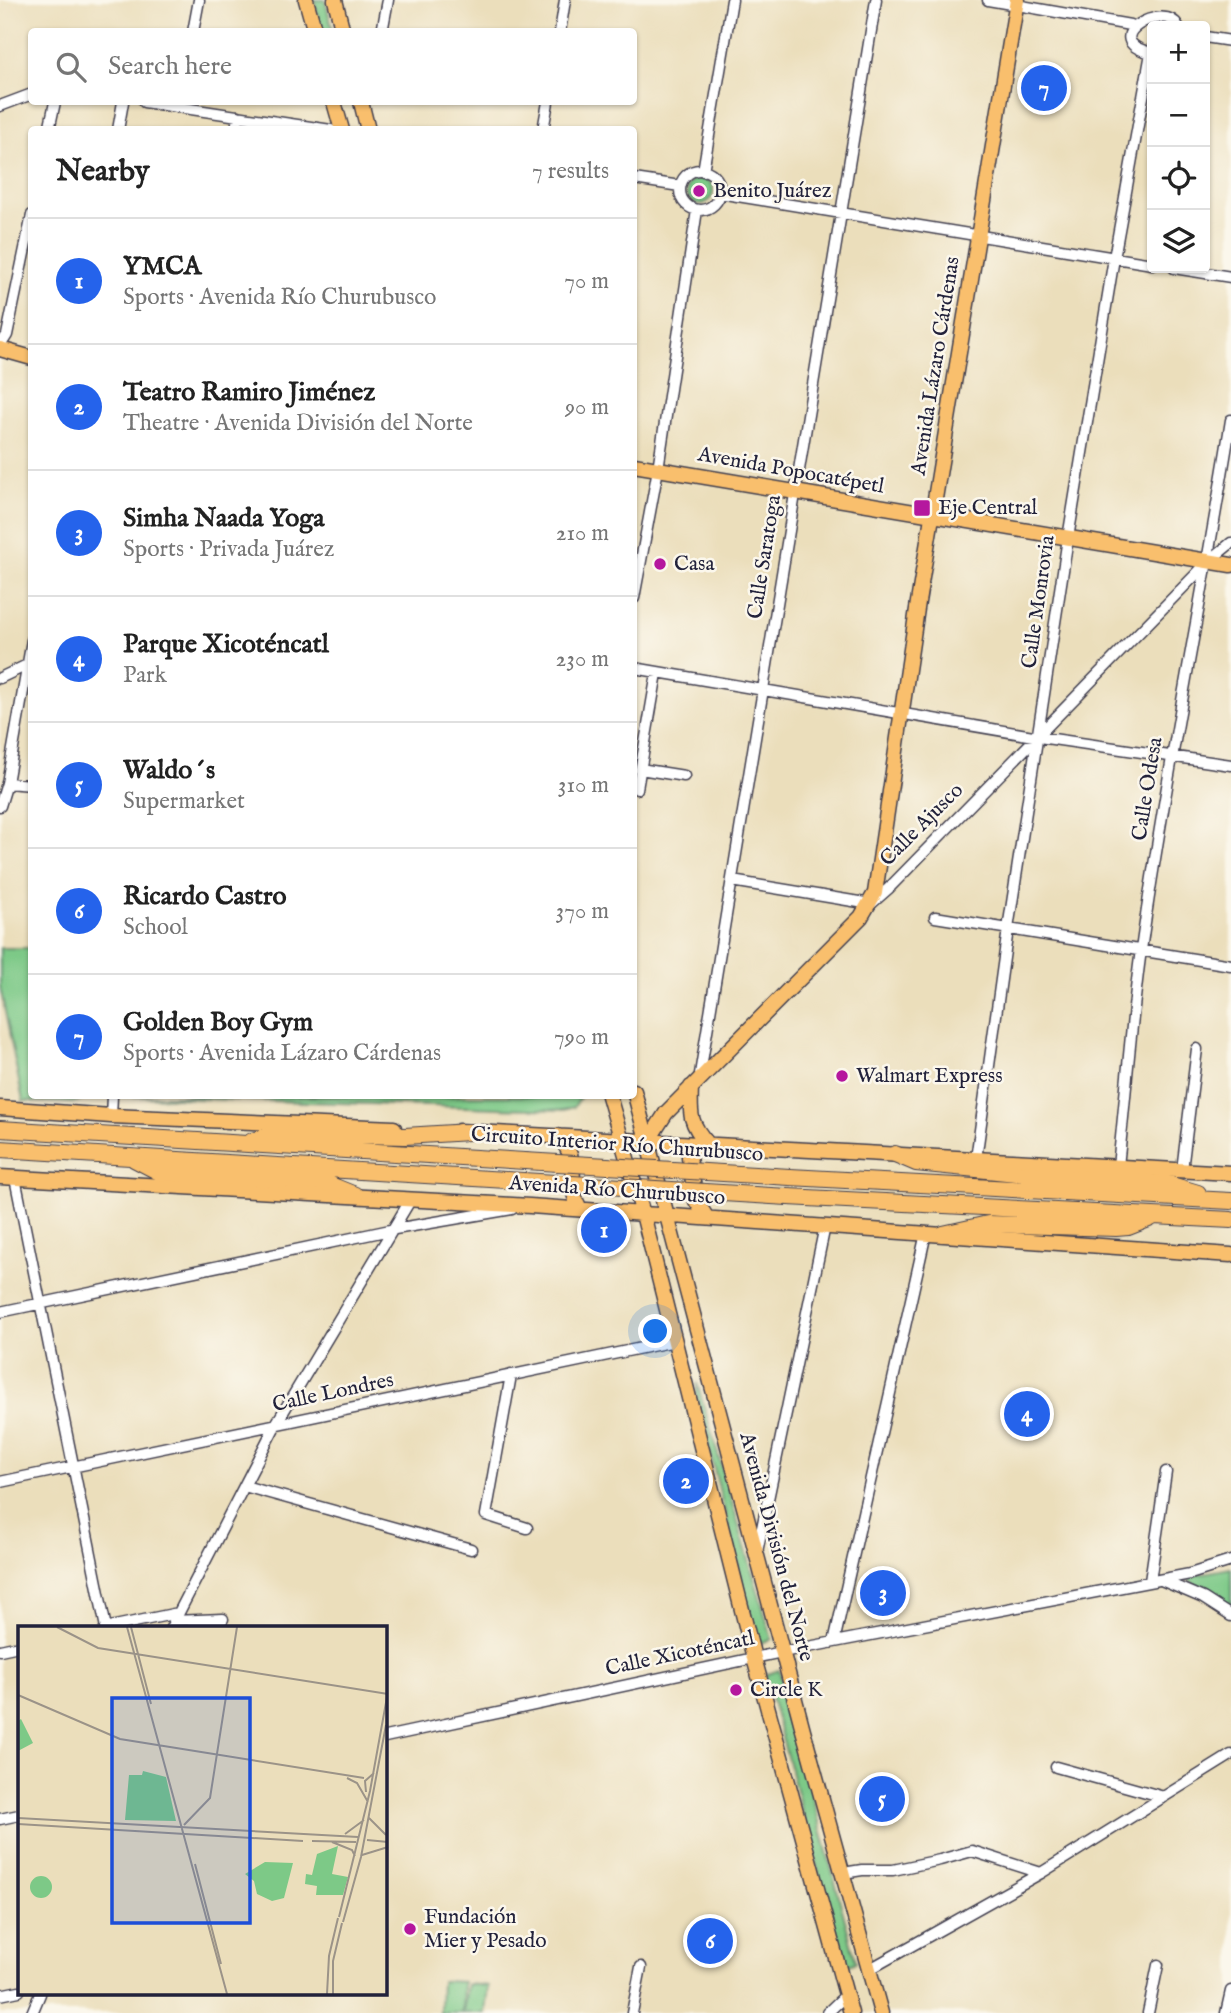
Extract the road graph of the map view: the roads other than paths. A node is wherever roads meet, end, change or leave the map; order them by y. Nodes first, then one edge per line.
1 (199, 0) edge
2 (306, 0) edge
3 (335, 0) edge
4 (388, 0) edge
5 (565, 0) edge
6 (732, 0) edge
7 (876, 0) edge
8 (988, 0) edge
9 (1016, 2) edge
10 (1157, 5) dead end
11 (1137, 12) dead end
12 (1176, 21) edge
13 (1130, 25) junction
14 (194, 28) edge
15 (314, 28) edge
16 (342, 28) edge
17 (384, 28) edge
18 (561, 28) edge
19 (1210, 38) edge
20 (1231, 41) edge
21 (1147, 51) edge
22 (1147, 80) edge
23 (28, 96) edge
24 (54, 105) edge
25 (122, 105) edge
26 (186, 105) edge
27 (335, 105) edge
28 (362, 105) edge
29 (547, 105) edge
30 (0, 106) edge
31 (238, 116) junction
32 (50, 126) edge
33 (119, 126) edge
34 (237, 126) edge
35 (304, 126) edge
36 (341, 126) edge
37 (367, 126) edge
38 (544, 126) edge
39 (704, 171) junction
40 (637, 179) edge
41 (680, 186) junction
42 (719, 193) junction
43 (697, 210) junction
44 (841, 213) junction
45 (28, 234) edge
46 (978, 236) junction
47 (1114, 258) junction
48 (1147, 263) edge
49 (1206, 273) edge
50 (1231, 277) edge
51 (0, 348) edge
52 (28, 357) edge
53 (1231, 420) edge
54 (637, 466) edge
55 (658, 469) junction
56 (795, 493) junction
57 (932, 516) junction
58 (1068, 538) junction
59 (1231, 543) edge
60 (1209, 561) junction
61 (1231, 565) edge
62 (637, 582) edge
63 (28, 660) edge
64 (27, 665) junction
65 (637, 669) edge
66 (657, 673) junction
67 (0, 678) edge
68 (763, 690) junction
69 (901, 713) junction
70 (1039, 737) junction
71 (1172, 755) junction
72 (1231, 765) edge
73 (640, 769) junction
74 (684, 776) dead end
75 (7, 783) junction
76 (28, 785) edge
77 (637, 789) dead end
78 (0, 806) edge
79 (732, 881) junction
80 (871, 904) junction
81 (934, 917) dead end
82 (1008, 929) junction
83 (1141, 951) junction
84 (1231, 965) edge
85 (1197, 1049) dead end
86 (695, 1084) junction
87 (112, 1099) edge
88 (610, 1099) edge
89 (636, 1099) edge
90 (0, 1108) edge
91 (111, 1116) junction
92 (0, 1129) edge
93 (469, 1132) junction
94 (558, 1136) junction
95 (589, 1138) junction
96 (621, 1139) junction
97 (648, 1141) junction
98 (244, 1143) junction
99 (703, 1144) junction
100 (0, 1149) edge
101 (895, 1154) junction
102 (129, 1157) junction
103 (573, 1158) junction
104 (976, 1158) junction
105 (1118, 1166) junction
106 (1182, 1170) junction
107 (1231, 1172) edge
108 (0, 1177) edge
109 (15, 1178) junction
110 (573, 1191) junction
111 (355, 1195) junction
112 (411, 1199) junction
113 (1229, 1201) edge
114 (530, 1206) junction
115 (561, 1208) junction
116 (580, 1209) junction
117 (643, 1213) junction
118 (667, 1215) junction
119 (1154, 1216) junction
120 (707, 1218) junction
121 (1231, 1220) edge
122 (825, 1226) junction
123 (395, 1229) junction
124 (926, 1233) junction
125 (943, 1234) junction
126 (1231, 1255) edge
127 (42, 1302) junction
128 (0, 1312) edge
129 (675, 1341) junction
130 (511, 1375) junction
131 (276, 1424) junction
132 (75, 1466) junction
133 (1166, 1472) dead end
134 (0, 1482) edge
135 (244, 1486) junction
136 (527, 1528) dead end
137 (471, 1549) dead end
138 (757, 1555) junction
139 (1231, 1561) edge
140 (1154, 1580) junction
141 (1231, 1616) edge
142 (223, 1619) dead end
143 (174, 1621) edge
144 (106, 1626) edge
145 (125, 1626) edge
146 (834, 1642) junction
147 (18, 1646) edge
148 (0, 1650) edge
149 (782, 1652) junction
150 (754, 1658) junction
151 (387, 1737) edge
152 (1231, 1755) edge
153 (1056, 1767) dead end
154 (1164, 1797) junction
155 (18, 1815) edge
156 (0, 1819) edge
157 (843, 1873) junction
158 (1041, 1873) junction
159 (1158, 1965) dead end
160 (641, 1967) dead end
161 (870, 1969) junction
162 (18, 1991) edge
163 (1231, 1991) edge
164 (0, 1995) edge
165 (846, 1995) junction
166 (39, 1996) edge
167 (32, 2013) edge
168 (632, 2013) edge
169 (827, 2013) edge
170 (851, 2013) edge
171 (881, 2013) edge
172 (1148, 2013) edge
173 (1226, 2013) edge

1 - 14 street
2 - 15 main road
3 - 16 main road
4 - 17 street
5 - 18 street
6 - 39 street
7 - 44 street, Calle Saratoga
8 - 9 street
9 - 13 street
9 - 46 main road, Avenida Lázaro Cárdenas
10 - 12 street
11 - 13 street
13 - 21 street
19 - 20 street
22 - 47 street, Calle Monrovia
23 - 30 street
24 - 32 street
25 - 33 street
26 - 31 street
27 - 36 main road
28 - 37 main road
29 - 38 street
31 - 34 street
31 - 35 street
39 - 41 street
39 - 42 street
40 - 41 street
41 - 43 street
42 - 43 street
42 - 44 street
43 - 55 street
44 - 46 street
44 - 56 street, Calle Saratoga
45 - 51 street
46 - 47 street
46 - 57 main road, Avenida Lázaro Cárdenas
47 - 48 street
47 - 58 street, Calle Monrovia
49 - 50 street
51 - 52 main road
53 - 60 street, Calle Odesa
54 - 55 main road, Avenida Popocatépetl
55 - 56 main road, Avenida Popocatépetl
55 - 62 street
56 - 57 main road, Avenida Popocatépetl
56 - 68 street, Calle Saratoga
57 - 58 main road, Avenida Popocatépetl
57 - 69 main road, Avenida Lázaro Cárdenas
58 - 60 main road, Avenida Popocatépetl
58 - 70 street, Calle Monrovia
59 - 60 street, Calle Ajusco
60 - 61 main road, Avenida Popocatépetl
60 - 70 street, Calle Ajusco
60 - 71 street, Calle Odesa
63 - 64 street
64 - 67 street
64 - 75 street
65 - 66 street
66 - 68 street
66 - 73 street
68 - 69 street
68 - 79 street, Calle Saratoga
69 - 70 street
69 - 80 main road, Avenida Lázaro Cárdenas
70 - 71 street
70 - 80 street, Calle Ajusco
70 - 82 street, Calle Monrovia
71 - 72 street
71 - 83 street, Calle Odesa
73 - 74 street
73 - 77 street
75 - 76 street
75 - 78 street
79 - 80 street
79 - 86 street, Calle Saratoga
80 - 86 main road, Calle Ajusco
81 - 82 street
82 - 83 street
82 - 104 street, Calle Monrovia
83 - 84 street
83 - 105 street, Calle Odesa
85 - 106 street
86 - 97 main road, Calle Ajusco
86 - 99 main road
87 - 91 street
88 - 96 main road
89 - 97 main road, Avenida División del Norte
90 - 91 main road
91 - 93 main road
92 - 98 highway, Circuito Interior Río Churubusco
93 - 94 main road
93 - 98 highway
94 - 95 main road
94 - 103 main road
95 - 96 main road
95 - 103 main road
96 - 97 main road
96 - 117 main road
97 - 99 main road
97 - 118 main road, Avenida División del Norte
98 - 113 highway, Circuito Interior Río Churubusco, bridge
99 - 101 main road
99 - 120 main road
100 - 102 highway, Circuito Interior Río Churubusco
101 - 104 main road
101 - 113 highway
102 - 111 highway
102 - 119 highway, Circuito Interior Río Churubusco, bridge
103 - 110 main road
104 - 105 main road
105 - 106 main road
106 - 107 main road
108 - 109 main road, Avenida Río Churubusco
109 - 111 main road, Avenida Río Churubusco
109 - 127 street
110 - 115 main road
110 - 116 main road
111 - 112 main road, Avenida Río Churubusco
112 - 114 main road, Avenida Río Churubusco
112 - 123 street
114 - 115 main road, Avenida Río Churubusco
114 - 123 street
115 - 116 main road, Avenida Río Churubusco
116 - 117 main road, Avenida Río Churubusco
117 - 118 main road, Avenida Río Churubusco
117 - 129 main road
118 - 120 main road, Avenida Río Churubusco
118 - 138 main road, Avenida División del Norte
119 - 121 highway, Circuito Interior Río Churubusco
119 - 125 highway
120 - 122 main road, Avenida Río Churubusco
122 - 124 main road, Avenida Río Churubusco
122 - 138 street
123 - 127 street
123 - 131 street
124 - 125 main road, Avenida Río Churubusco
124 - 146 street
125 - 126 main road, Avenida Río Churubusco
127 - 128 street
127 - 132 street
129 - 130 street, Calle Londres
129 - 150 main road
130 - 131 street, Calle Londres
130 - 136 street
131 - 132 street, Calle Londres
131 - 135 street
132 - 134 street, Calle Londres
132 - 144 street
133 - 140 street
135 - 137 street
135 - 143 street
138 - 149 main road, Avenida División del Norte
139 - 140 street, Calle Xicoténcatl
140 - 141 street
140 - 146 street, Calle Xicoténcatl
142 - 143 street
143 - 145 street
146 - 149 street, Calle Xicoténcatl
147 - 148 street
149 - 150 street, Calle Xicoténcatl
149 - 157 main road, Avenida División del Norte
150 - 151 street, Calle Xicoténcatl
150 - 165 main road
152 - 154 street
153 - 154 street
154 - 158 street
155 - 156 street
157 - 158 street
157 - 161 main road, Avenida División del Norte
158 - 161 street
159 - 172 street
160 - 168 street
161 - 171 main road, Avenida División del Norte
162 - 164 street
163 - 173 street
165 - 169 street
165 - 170 main road
166 - 167 street

